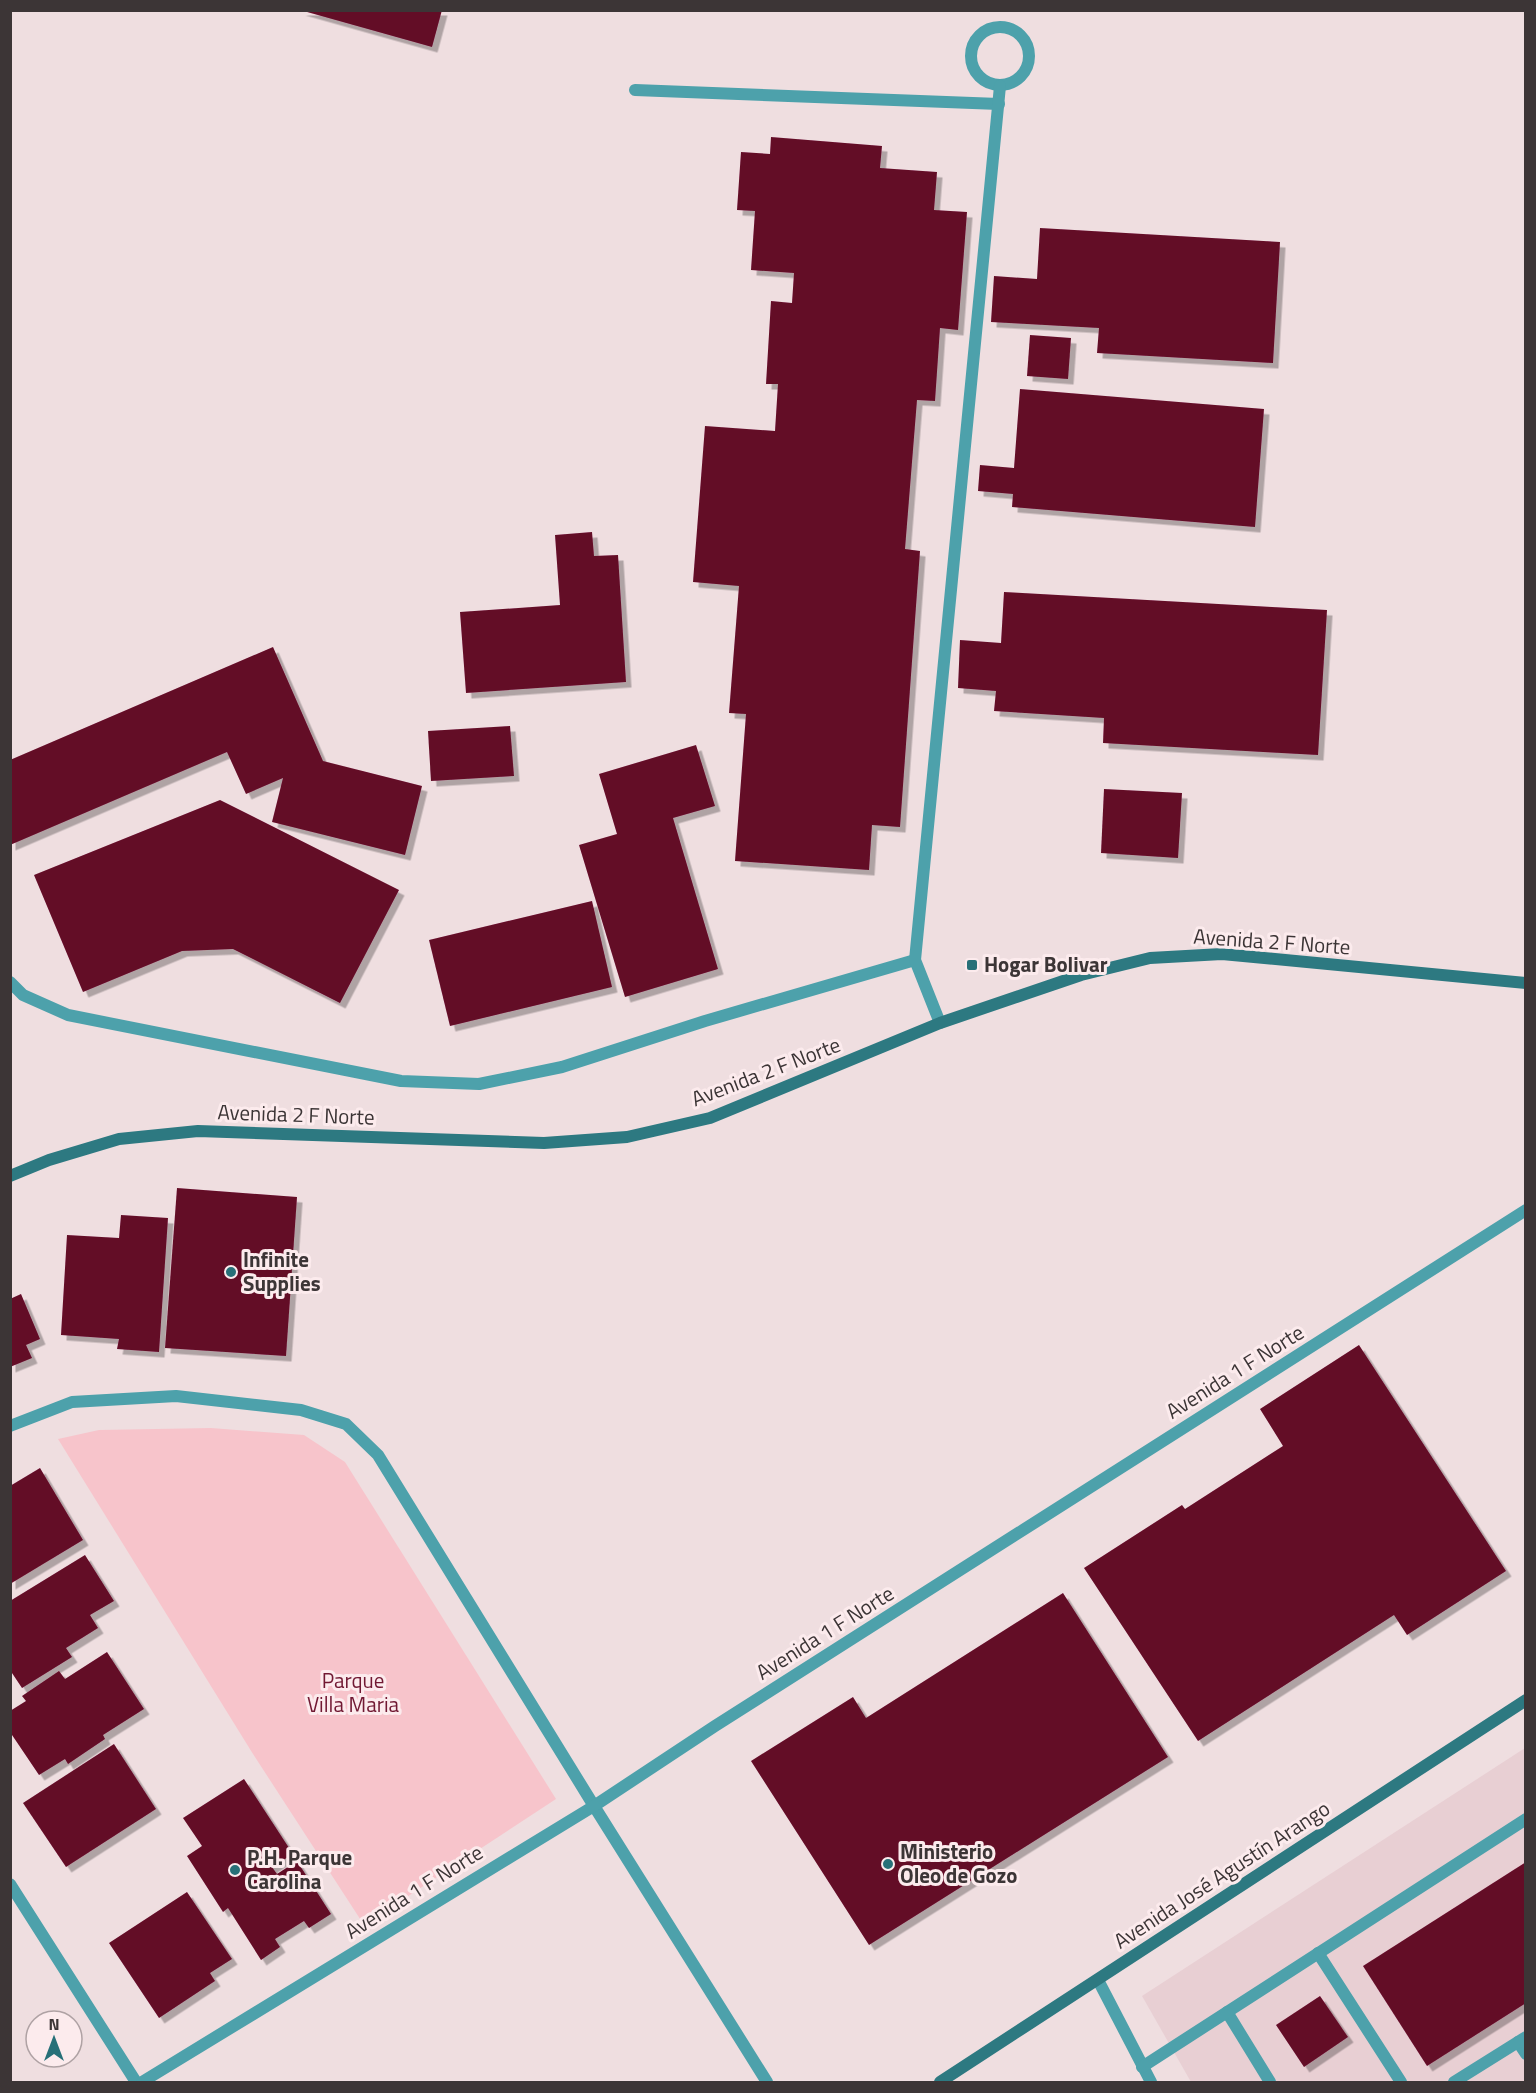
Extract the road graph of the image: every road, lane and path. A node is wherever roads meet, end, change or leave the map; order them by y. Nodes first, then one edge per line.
1 (1000, 86) junction
2 (635, 90) dead end
3 (999, 104) junction
4 (915, 960) junction
5 (10, 982) edge
6 (1526, 983) edge
7 (940, 1023) junction
8 (10, 1176) edge
9 (1526, 1210) edge
10 (10, 1426) edge
11 (1526, 1700) edge
12 (594, 1806) junction
13 (1526, 1819) edge
14 (10, 1884) edge
15 (1318, 1953) junction
16 (1098, 1980) junction
17 (1227, 2012) junction
18 (1522, 2040) edge
19 (1526, 2054) edge
20 (1142, 2067) junction
21 (136, 2082) edge
22 (142, 2082) edge
23 (767, 2082) edge
24 (940, 2082) edge
25 (1151, 2082) edge
26 (1270, 2082) edge
27 (1401, 2082) edge
28 (1454, 2082) edge

1 - 1 street
1 - 3 street
2 - 3 street
3 - 4 street
4 - 5 street
4 - 7 street
6 - 7 street, Avenida 2 F Norte
7 - 8 street, Avenida 2 F Norte
9 - 12 street, Avenida 1 F Norte
10 - 12 street
11 - 16 street, Avenida José Agustín Arango
12 - 22 street, Avenida 1 F Norte
12 - 23 street
13 - 15 street
14 - 21 street
15 - 17 street
15 - 27 street
16 - 20 street
16 - 24 street, Avenida José Agustín Arango
17 - 20 street
17 - 26 street
18 - 19 street
18 - 28 street
20 - 25 street

